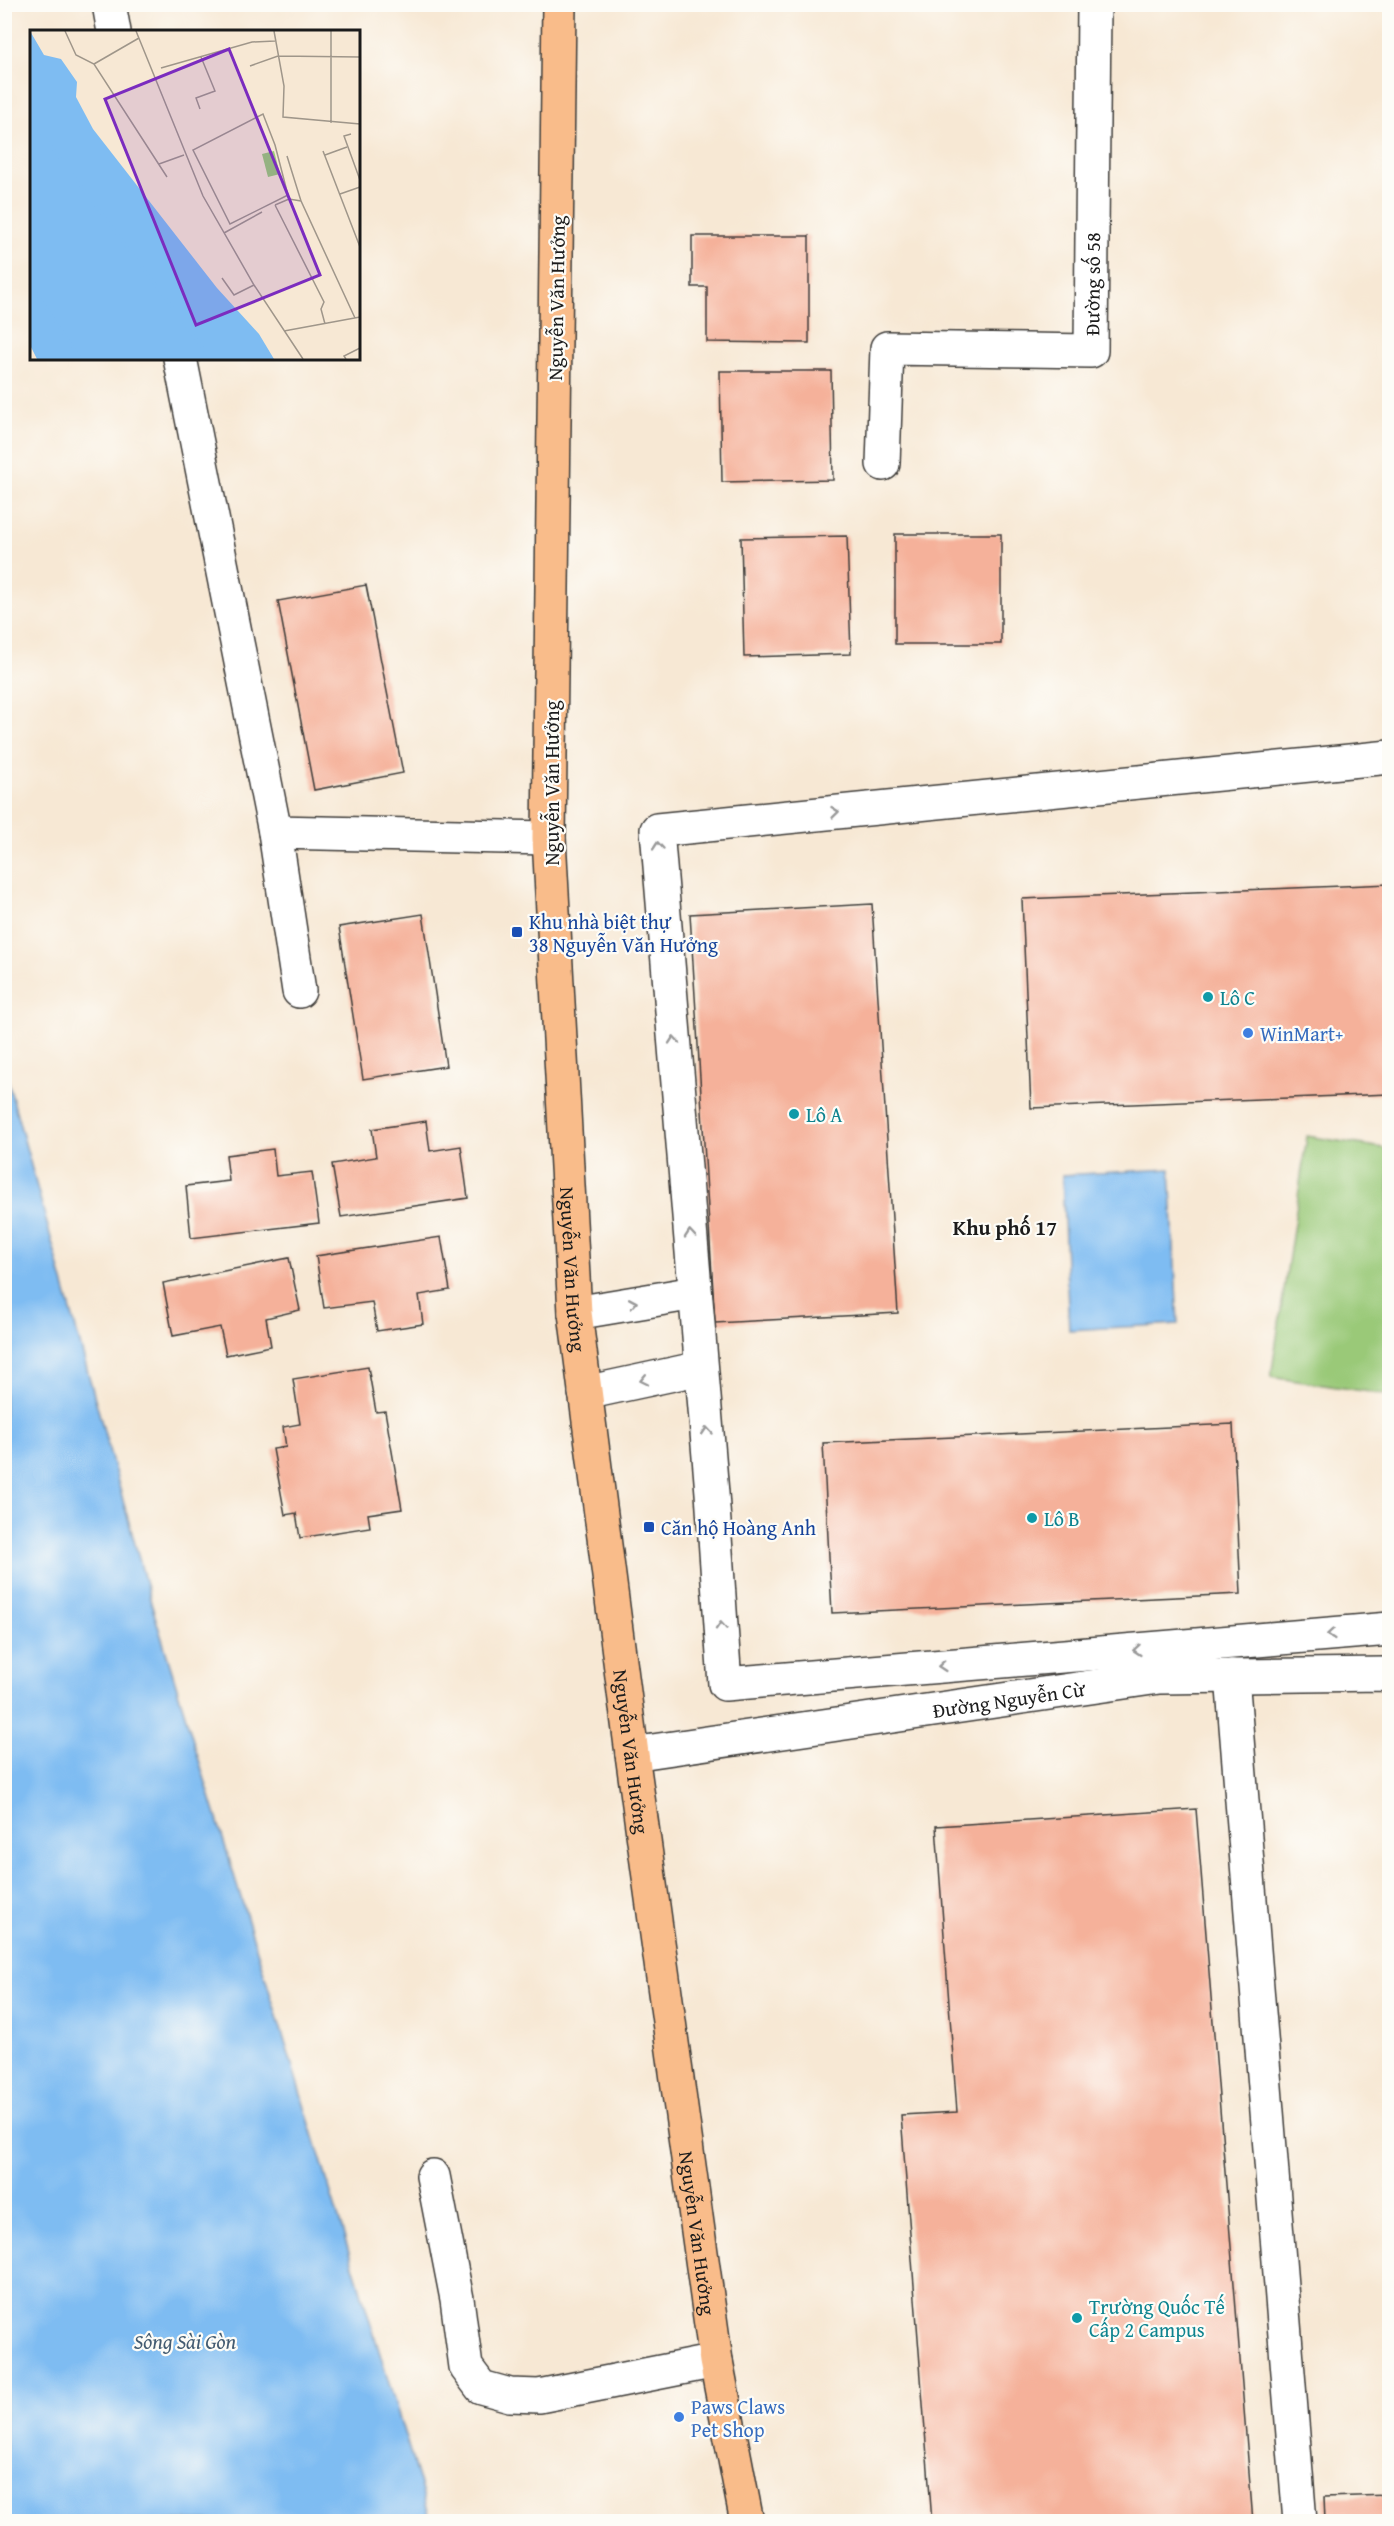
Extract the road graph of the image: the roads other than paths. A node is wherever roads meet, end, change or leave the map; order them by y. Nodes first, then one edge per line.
1 (109, 4) edge
2 (559, 4) edge
3 (1094, 4) edge
4 (114, 30) edge
5 (180, 360) edge
6 (883, 464) dead end
7 (1389, 757) edge
8 (275, 832) junction
9 (549, 838) junction
10 (299, 991) dead end
11 (695, 1293) junction
12 (575, 1313) junction
13 (701, 1368) junction
14 (585, 1393) junction
15 (1389, 1630) edge
16 (1232, 1676) junction
17 (1387, 1676) edge
18 (632, 1754) junction
19 (433, 2176) dead end
20 (716, 2361) junction
21 (747, 2522) edge
22 (1300, 2522) edge

1 - 4 street
2 - 9 main road, Nguyễn Văn Hưởng
3 - 6 street, Đường số 58
5 - 8 street
11 -> 7 street
8 - 9 street
8 - 10 street
9 - 12 main road, Nguyễn Văn Hưởng
12 -> 11 street
11 - 13 street
12 - 14 main road, Nguyễn Văn Hưởng
13 -> 14 street
15 -> 13 street
14 - 18 main road, Nguyễn Văn Hưởng
15 - 17 street
16 - 17 street, Đường Nguyễn Cừ
16 - 18 street, Đường Nguyễn Cừ
16 - 22 street
18 - 20 main road, Nguyễn Văn Hưởng
19 - 20 street
20 - 21 main road, Nguyễn Văn Hưởng

